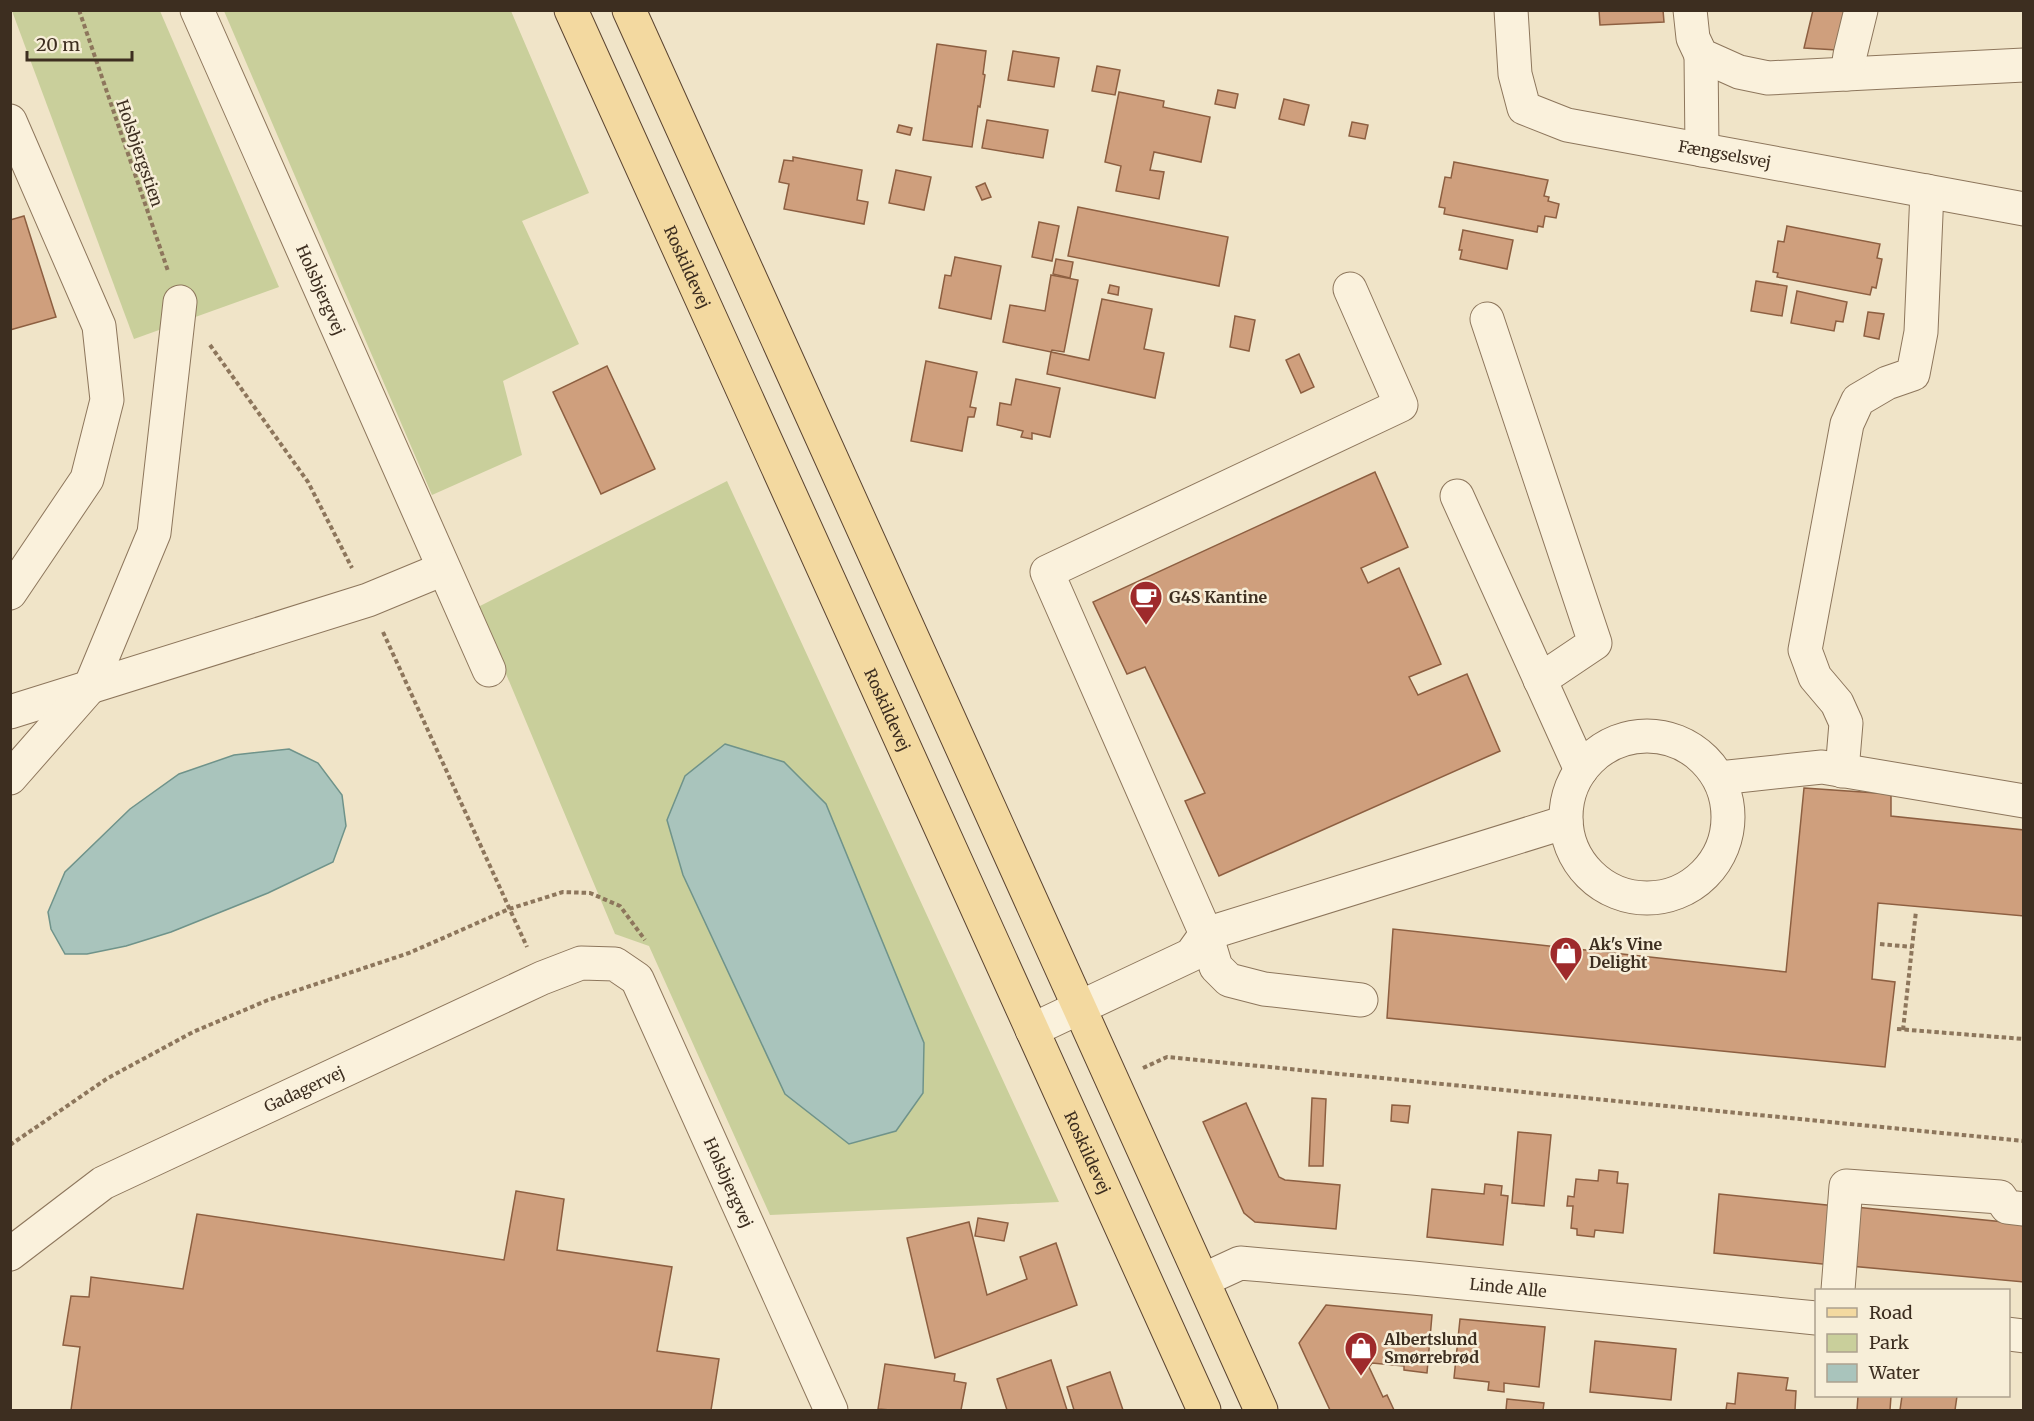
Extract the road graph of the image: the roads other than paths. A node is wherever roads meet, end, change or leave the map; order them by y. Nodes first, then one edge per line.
1 (196, 10) edge
2 (571, 10) edge
3 (629, 10) edge
4 (1511, 10) edge
5 (1690, 10) edge
6 (1861, 10) edge
7 (1701, 55) junction
8 (2024, 65) edge
9 (1847, 74) junction
10 (10, 121) edge
11 (1702, 150) junction
12 (1927, 191) junction
13 (2024, 209) edge
14 (1350, 289) dead end
15 (180, 302) road end
16 (1487, 319) dead end
17 (1457, 496) dead end
18 (443, 569) junction
19 (10, 593) edge
20 (489, 670) dead end
21 (1540, 680) junction
22 (90, 687) junction
23 (10, 712) edge
24 (1581, 770) junction
25 (1842, 771) junction
26 (10, 778) edge
27 (1719, 778) junction
28 (2024, 801) edge
29 (1566, 822) junction
30 (1206, 934) junction
31 (615, 964) joint
32 (1361, 1000) dead end
33 (1078, 1007) junction
34 (1032, 1030) junction
35 (2024, 1209) edge
36 (10, 1254) edge
37 (1203, 1280) junction
38 (1838, 1289) edge
39 (1815, 1318) edge
40 (831, 1410) edge
41 (1204, 1410) edge
42 (1261, 1410) edge

1 - 18 street, Holsbjergvej
2 - 34 main road, Roskildevej
3 - 33 main road
4 - 11 street, Fængselsvej
5 - 7 street
6 - 9 street
7 - 9 street
7 - 11 street
8 - 9 street
10 - 19 street
11 - 12 street, Fængselsvej
12 - 13 street, Fængselsvej
12 - 25 street
14 - 30 street
15 - 22 street
16 - 21 street
17 - 21 street
18 - 20 street, Holsbjergvej
18 - 22 street
21 - 24 street
22 - 23 street
22 - 26 street
24 - 27 street
24 - 29 street
25 - 27 street
25 - 28 street
27 - 29 street
29 - 30 street
30 - 32 street
30 - 33 street
31 - 36 street, Gadagervej
31 - 40 street, Holsbjergvej
33 - 34 street
33 - 37 main road
34 - 41 main road, Roskildevej
35 - 38 street
37 - 39 street, Linde Alle
37 - 42 main road

